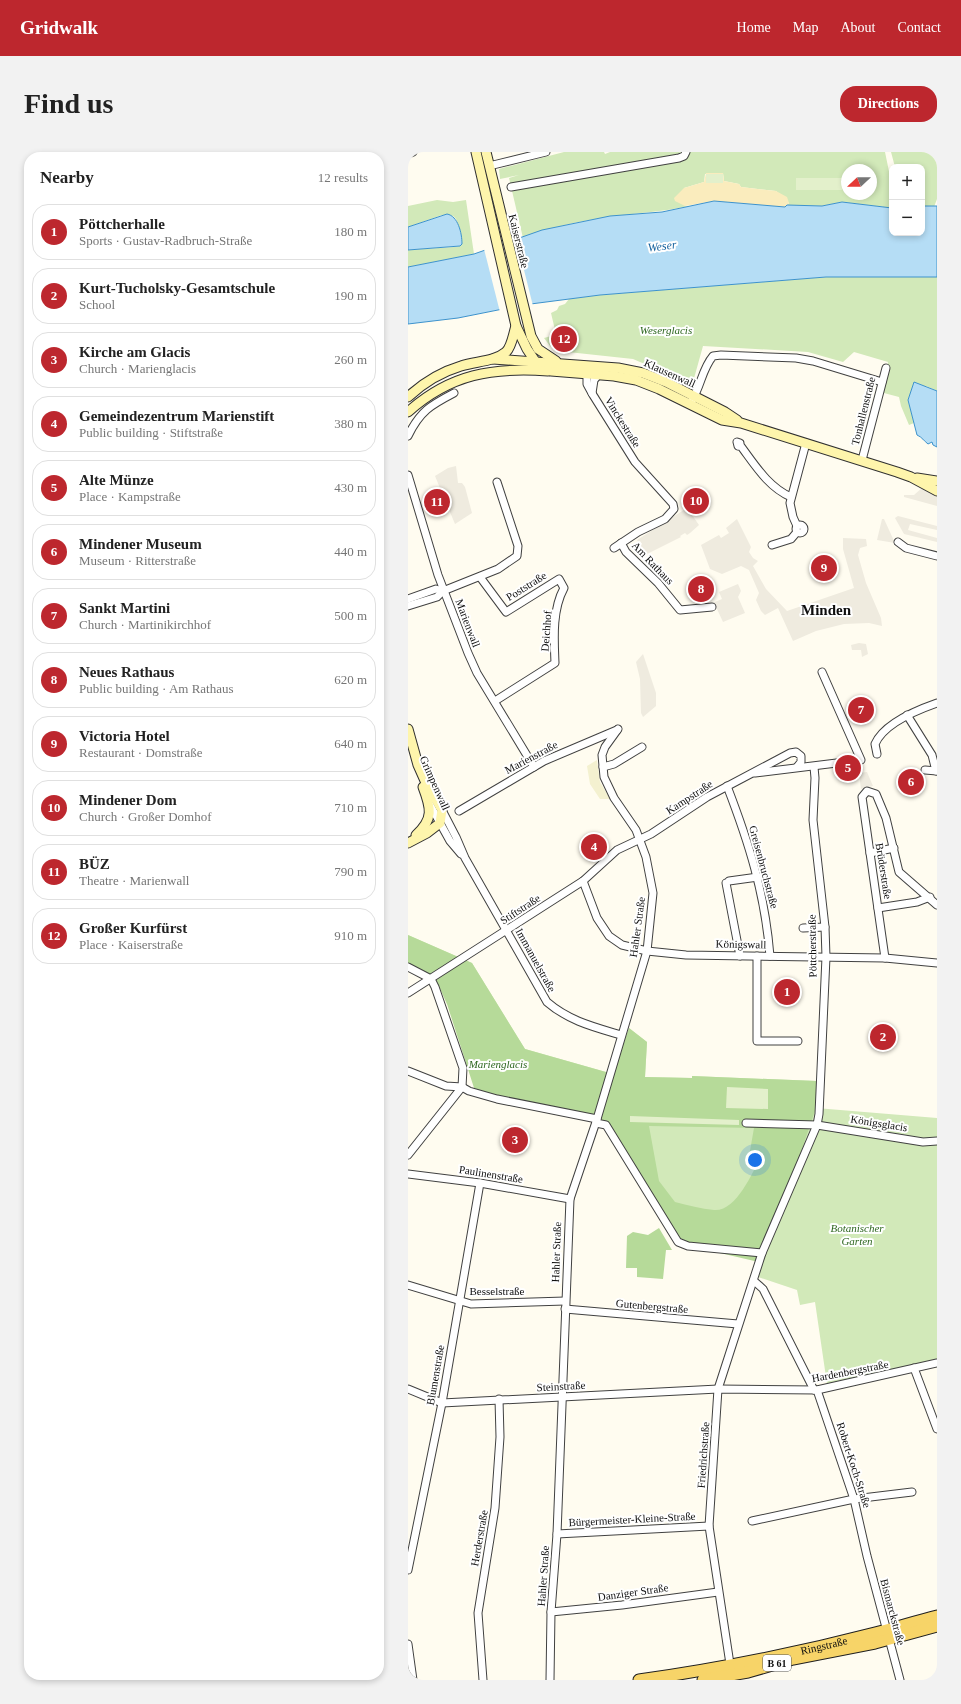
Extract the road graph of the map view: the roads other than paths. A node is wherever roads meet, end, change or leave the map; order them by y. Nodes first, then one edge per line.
1 (413, 152) edge
2 (476, 152) edge
3 (486, 152) edge
4 (546, 152) edge
5 (686, 152) edge
6 (408, 154) edge
7 (489, 166) junction
8 (511, 187) dead end
9 (496, 196) junction
10 (485, 198) junction
11 (516, 326) junction
12 (524, 354) junction
13 (493, 359) junction
14 (535, 361) junction
15 (560, 363) junction
16 (886, 368) dead end
17 (598, 370) junction
18 (551, 371) junction
19 (489, 372) junction
20 (587, 374) junction
21 (882, 382) junction
22 (454, 393) dead end
23 (592, 393) junction
24 (408, 397) edge
25 (691, 400) junction
26 (408, 412) edge
27 (408, 436) edge
28 (806, 444) junction
29 (740, 445) dead end
30 (862, 460) junction
31 (408, 475) edge
32 (911, 477) junction
33 (937, 481) edge
34 (497, 482) dead end
35 (937, 492) edge
36 (791, 497) junction
37 (898, 542) dead end
38 (621, 543) junction
39 (772, 545) dead end
40 (614, 548) dead end
41 (937, 556) edge
42 (480, 576) junction
43 (559, 579) joint
44 (430, 591) junction
45 (443, 591) junction
46 (408, 594) edge
47 (408, 599) edge
48 (408, 606) edge
49 (712, 607) dead end
50 (822, 672) dead end
51 (837, 684) dead end
52 (832, 692) junction
53 (495, 701) junction
54 (937, 703) edge
55 (908, 715) junction
56 (408, 729) edge
57 (642, 747) dead end
58 (408, 748) edge
59 (878, 754) dead end
60 (534, 767) junction
61 (603, 767) junction
62 (798, 767) junction
63 (814, 767) junction
64 (925, 770) dead end
65 (936, 771) edge
66 (751, 773) junction
67 (727, 786) junction
68 (429, 803) junction
69 (442, 810) junction
70 (459, 811) dead end
71 (440, 823) junction
72 (639, 839) junction
73 (408, 843) edge
74 (894, 848) junction
75 (870, 853) junction
76 (465, 858) junction
77 (758, 877) junction
78 (583, 881) junction
79 (930, 897) junction
80 (937, 905) edge
81 (878, 908) junction
82 (824, 927) junction
83 (803, 928) dead end
84 (507, 930) junction
85 (647, 951) junction
86 (740, 956) junction
87 (757, 956) junction
88 (770, 956) junction
89 (826, 957) junction
90 (885, 958) junction
91 (937, 963) edge
92 (408, 967) edge
93 (431, 979) junction
94 (408, 993) edge
95 (621, 1035) junction
96 (798, 1041) dead end
97 (408, 1071) edge
98 (462, 1087) junction
99 (597, 1121) junction
100 (746, 1123) dead end
101 (817, 1125) junction
102 (937, 1141) edge
103 (408, 1155) edge
104 (408, 1174) edge
105 (480, 1183) junction
106 (570, 1199) junction
107 (762, 1253) junction
108 (754, 1281) junction
109 (408, 1285) edge
110 (565, 1301) junction
111 (460, 1302) junction
112 (565, 1309) junction
113 (738, 1324) junction
114 (937, 1363) edge
115 (914, 1368) junction
116 (408, 1389) edge
117 (718, 1389) junction
118 (816, 1390) junction
119 (562, 1397) junction
120 (499, 1399) junction
121 (442, 1402) junction
122 (937, 1429) edge
123 (912, 1492) dead end
124 (854, 1499) junction
125 (752, 1521) dead end
126 (709, 1526) junction
127 (557, 1534) junction
128 (866, 1548) joint
129 (408, 1570) edge
130 (718, 1592) junction
131 (551, 1612) junction
132 (937, 1616) edge
133 (937, 1626) edge
134 (888, 1635) junction
135 (408, 1644) edge
136 (730, 1664) junction
137 (413, 1680) edge
138 (483, 1680) edge
139 (550, 1680) edge
140 (639, 1680) edge
141 (703, 1680) edge
142 (900, 1680) edge

1 - 6 street
2 - 10 main road, Kaiserstraße
3 - 7 main road, Kaiserstraße
4 - 7 street
5 - 8 street
7 - 9 main road, Kaiserstraße
9 - 10 main road
9 - 12 main road, Kaiserstraße
10 - 11 main road, Kaiserstraße
11 - 12 main road, Klausenwall
11 - 13 main road
12 - 13 main road
12 - 14 main road, Klausenwall
12 - 15 main road
12 - 19 main road
13 - 24 main road
14 - 15 main road, Klausenwall
14 - 18 main road, Klausenwall
15 - 17 main road, Klausenwall
16 - 21 street, Tonhallenstraße
17 - 20 main road, Klausenwall
17 - 23 street, Vinckestraße
17 - 25 main road, Klausenwall
18 - 19 main road
18 - 20 main road, Klausenwall
19 - 26 main road
20 - 23 street, Vinckestraße
21 - 25 street
21 - 30 street, Tonhallenstraße
22 - 27 street
23 - 38 street, Vinckestraße
25 - 28 main road, Klausenwall
28 - 30 main road, Klausenwall
28 - 36 street
29 - 36 street
30 - 32 main road, Klausenwall
31 - 45 street, Marienwall
32 - 33 main road, Klausenwall
32 - 35 main road, Klausenwall
34 - 42 street
36 - 39 street
37 - 41 street
38 - 40 street
38 - 49 street, Am Rathaus
42 - 43 street, Poststraße
42 - 45 street
43 - 53 street, Deichhof
44 - 45 street
44 - 46 street
44 - 47 street
45 - 48 street
45 - 53 street, Marienwall
50 - 52 street
51 - 52 street
52 - 63 street, Kampstraße
53 - 60 street, Marienwall
54 - 55 street
55 - 59 street
55 - 65 street
56 - 69 main road, Grimpenwall
57 - 61 street
58 - 68 main road, Grimpenwall
60 - 61 street, Marienstraße
60 - 70 street, Marienstraße
61 - 72 street, Hahler Straße
62 - 63 street, Kampstraße
62 - 66 street, Kampstraße
62 - 66 street, Kampstraße
63 - 82 street, Pöttcherstraße
64 - 65 street
66 - 67 street, Kampstraße
67 - 72 street, Kampstraße
67 - 77 street, Greisenbruchstraße
68 - 71 street, Grimpenwall
68 - 73 main road
69 - 71 main road, Grimpenwall
69 - 76 street, Immanuelstraße
71 - 73 main road
71 - 76 street, Immanuelstraße
72 - 78 street, Stiftstraße
72 - 85 street, Hahler Straße
74 - 75 street
74 - 75 street, Brüderstraße
74 - 79 street
75 - 81 street, Brüderstraße
76 - 84 street, Immanuelstraße
77 - 86 street
77 - 88 street, Greisenbruchstraße
78 - 84 street, Stiftstraße
78 - 85 street, Königswall
79 - 80 street
79 - 81 street
81 - 90 street, Brüderstraße
82 - 83 street
82 - 89 street, Pöttcherstraße
84 - 93 street, Stiftstraße
84 - 95 street, Immanuelstraße
85 - 86 street, Königswall
85 - 95 street, Hahler Straße
86 - 87 street, Königswall
87 - 88 street, Königswall
87 - 96 street
88 - 89 street, Königswall
89 - 90 street, Königswall
89 - 101 street, Pöttcherstraße
90 - 91 street, Königswall
92 - 93 street
93 - 94 street, Stiftstraße
93 - 98 street
95 - 99 street, Hahler Straße
97 - 98 street
98 - 99 street
98 - 103 street
99 - 106 street, Hahler Straße
99 - 107 street
100 - 101 street, Königsglacis
101 - 102 street, Königsglacis
101 - 107 street
104 - 105 street, Paulinenstraße
105 - 106 street, Paulinenstraße
105 - 111 street, Blumenstraße
106 - 110 street, Hahler Straße
107 - 108 street, Friedrichstraße
108 - 113 street, Friedrichstraße
108 - 118 street, Robert-Koch-Straße
109 - 111 street, Besselstraße
110 - 111 street, Besselstraße
110 - 112 street, Hahler Straße
111 - 121 street, Blumenstraße
112 - 113 street, Gutenbergstraße
112 - 119 street, Hahler Straße
113 - 117 street, Friedrichstraße
114 - 115 street, Hardenbergstraße
115 - 118 street, Hardenbergstraße
115 - 122 street
116 - 121 street, Steinstraße
117 - 118 street, Hardenbergstraße
117 - 119 street, Steinstraße
117 - 126 street, Friedrichstraße
118 - 124 street, Robert-Koch-Straße
119 - 120 street, Steinstraße
119 - 127 street, Hahler Straße
120 - 121 street, Steinstraße
120 - 138 street, Herderstraße
121 - 129 street, Blumenstraße
123 - 124 street
124 - 125 street
124 - 128 street, Robert-Koch-Straße
126 - 127 street, Bürgermeister-Kleine-Straße
126 - 130 street, Friedrichstraße
127 - 131 street, Hahler Straße
128 - 134 street, Bismarckstraße
130 - 131 street, Danziger Straße
130 - 136 street, Friedrichstraße
131 - 139 street, Hahler Straße
132 - 134 main road, Ringstraße / B 61
133 - 134 main road, Ringstraße / B 61
134 - 136 main road, Ringstraße / B 61
134 - 141 main road, Ringstraße / B 61
134 - 142 street, Bismarckstraße
135 - 137 street
136 - 140 main road, Ringstraße / B 61

